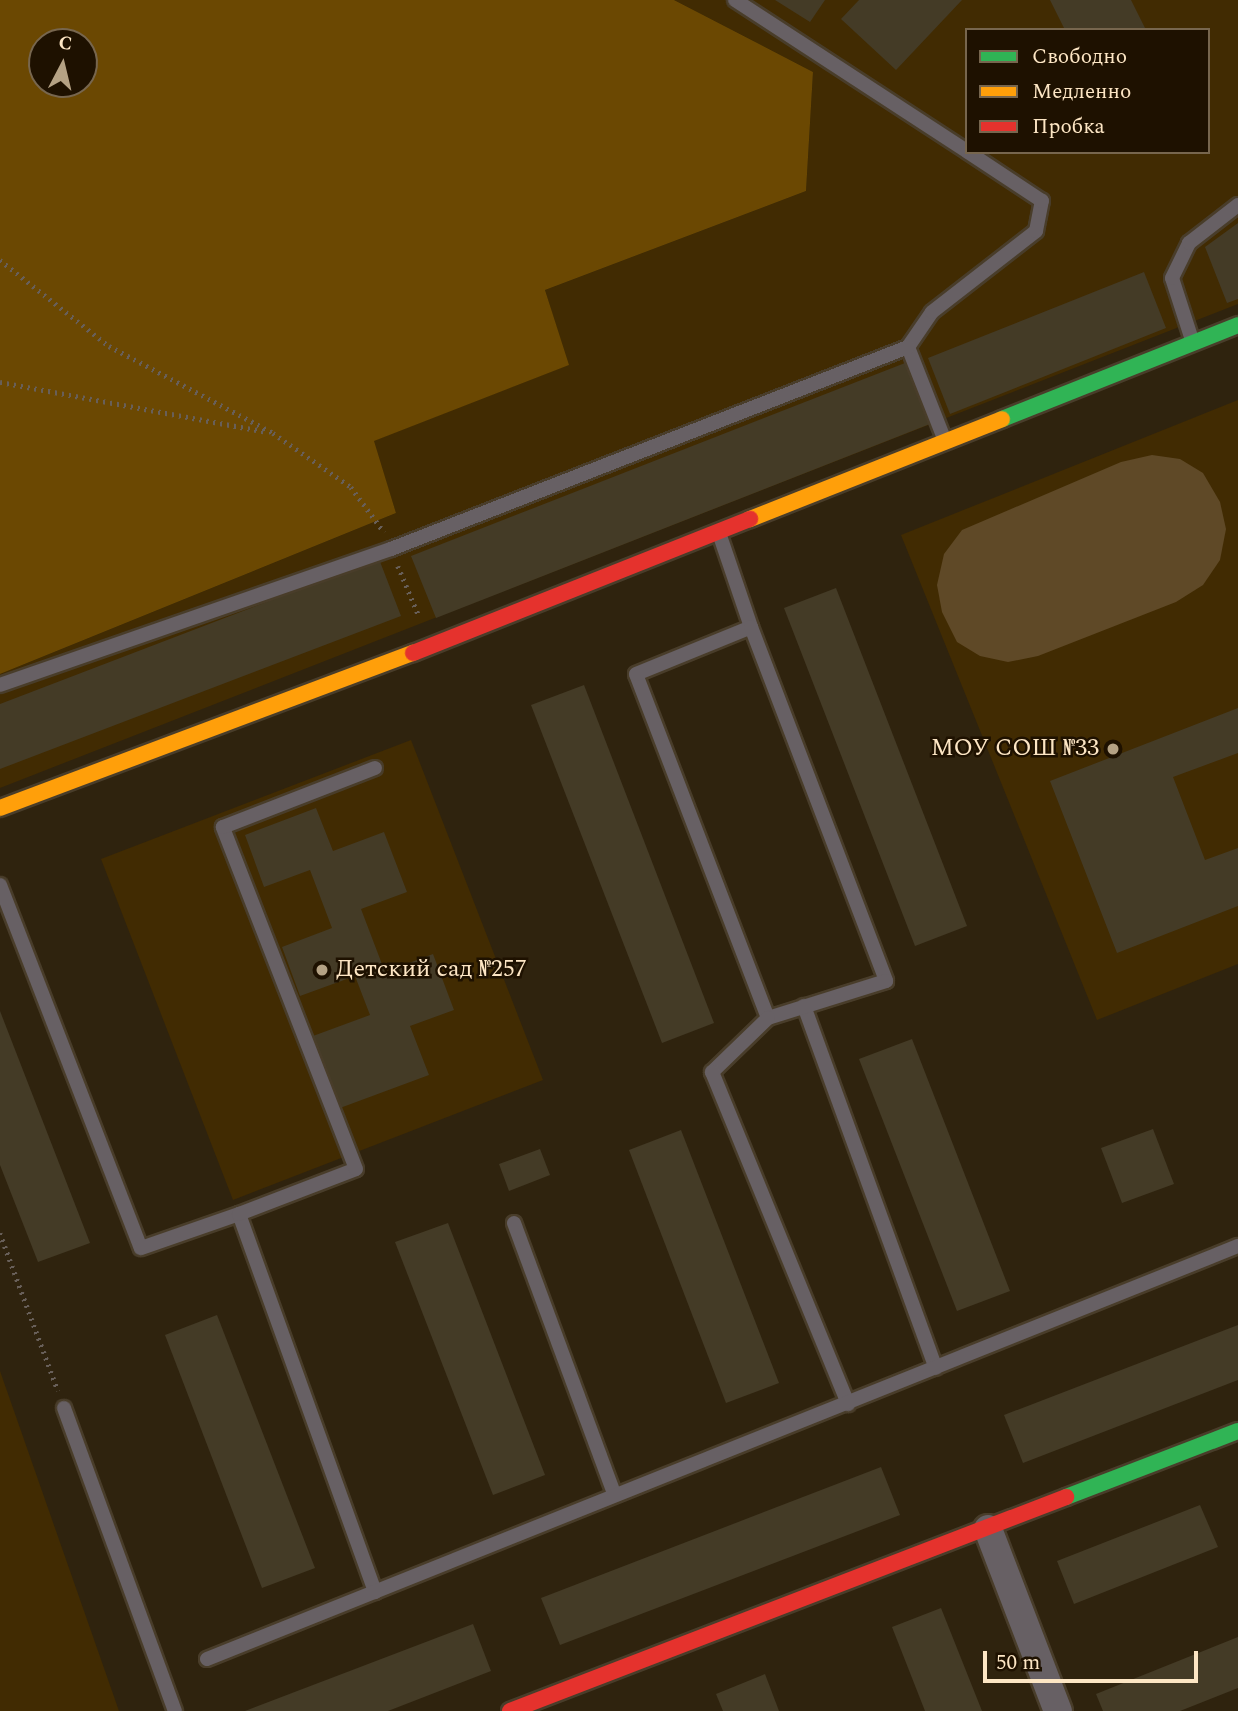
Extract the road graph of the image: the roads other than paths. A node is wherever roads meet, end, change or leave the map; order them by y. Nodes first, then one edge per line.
1 (735, 0) edge
2 (965, 151) edge
3 (970, 154) edge
4 (1238, 205) edge
5 (1238, 325) edge
6 (1193, 343) junction
7 (908, 347) junction
8 (946, 442) junction
9 (719, 533) junction
10 (751, 627) junction
11 (0, 685) edge
12 (375, 768) dead end
13 (0, 808) edge
14 (0, 885) edge
15 (804, 1006) junction
16 (768, 1018) junction
17 (239, 1214) junction
18 (514, 1223) dead end
19 (1238, 1246) edge
20 (936, 1368) junction
21 (848, 1404) junction
22 (64, 1408) road end
23 (1238, 1432) edge
24 (614, 1494) junction
25 (989, 1529) junction
26 (374, 1592) junction
27 (207, 1659) dead end
28 (175, 1711) edge
29 (510, 1711) edge
30 (1058, 1711) edge

1 - 2 lane
3 - 7 lane
4 - 6 lane
5 - 6 street
6 - 8 street
7 - 8 lane
7 - 11 lane
8 - 9 street
9 - 10 lane
9 - 13 street
10 - 15 lane
10 - 16 lane
12 - 17 lane
14 - 17 lane
15 - 16 lane
15 - 20 lane
16 - 21 lane
17 - 26 lane
18 - 24 lane
19 - 20 lane
20 - 21 lane
21 - 24 lane
22 - 28 lane
23 - 25 street
24 - 26 lane
25 - 29 street
25 - 30 street
26 - 27 lane

